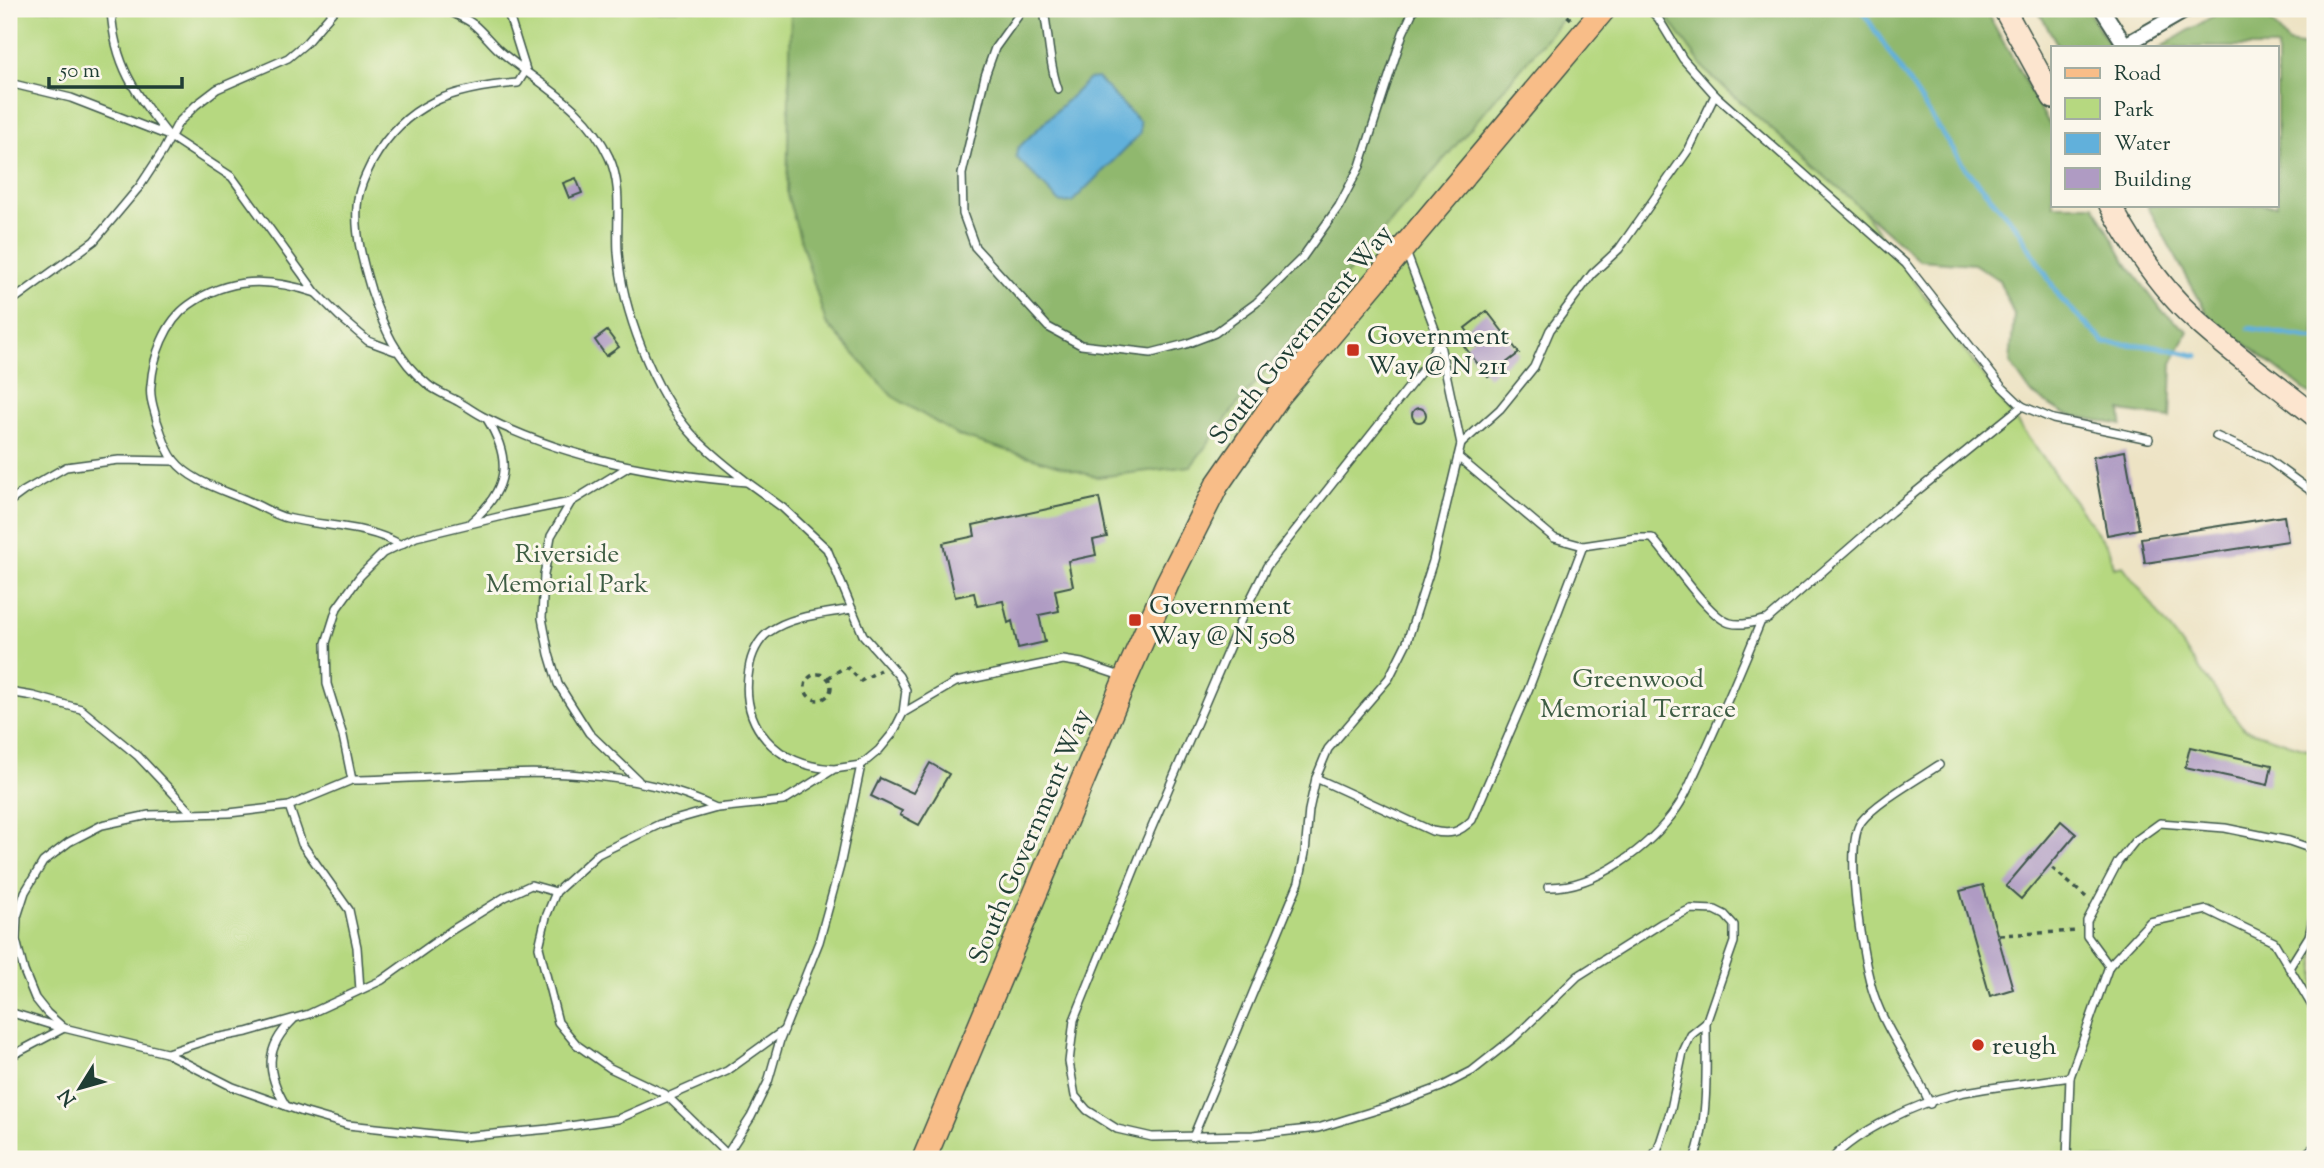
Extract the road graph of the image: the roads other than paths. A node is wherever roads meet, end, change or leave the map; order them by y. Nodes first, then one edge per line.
1 (111, 9) edge
2 (335, 9) edge
3 (445, 9) edge
4 (507, 9) edge
5 (1023, 9) edge
6 (1038, 9) edge
7 (1414, 9) edge
8 (1604, 9) edge
9 (1649, 9) edge
10 (2004, 9) edge
11 (2102, 9) edge
12 (2188, 9) edge
13 (526, 70) junction
14 (9, 83) edge
15 (1058, 89) dead end
16 (1715, 94) junction
17 (2051, 94) edge
18 (169, 136) junction
19 (2111, 206) edge
20 (1404, 248) junction
21 (316, 293) junction
22 (9, 303) edge
23 (1439, 340) junction
24 (396, 351) junction
25 (2022, 406) junction
26 (2315, 416) edge
27 (486, 418) junction
28 (2216, 436) dead end
29 (2149, 439) dead end
30 (1461, 444) junction
31 (1458, 457) junction
32 (174, 461) junction
33 (628, 467) junction
34 (747, 482) junction
35 (2315, 494) edge
36 (9, 502) edge
37 (570, 502) junction
38 (468, 524) junction
39 (401, 545) junction
40 (1583, 546) junction
41 (852, 609) junction
42 (1760, 621) junction
43 (1126, 677) junction
44 (9, 692) edge
45 (903, 713) junction
46 (861, 765) junction
47 (1939, 765) dead end
48 (834, 769) junction
49 (1316, 778) junction
50 (352, 780) junction
51 (638, 780) junction
52 (289, 806) junction
53 (717, 808) junction
54 (192, 813) junction
55 (2315, 851) edge
56 (1548, 887) dead end
57 (556, 891) junction
58 (2315, 910) edge
59 (2109, 966) junction
60 (2289, 968) junction
61 (360, 990) junction
62 (2315, 1011) edge
63 (9, 1012) edge
64 (294, 1018) junction
65 (1706, 1023) junction
66 (64, 1028) junction
67 (784, 1030) junction
68 (166, 1053) junction
69 (9, 1057) edge
70 (2070, 1077) junction
71 (669, 1098) junction
72 (1930, 1104) junction
73 (287, 1106) junction
74 (1193, 1137) junction
75 (2315, 1146) edge
76 (728, 1158) edge
77 (924, 1159) edge
78 (1650, 1159) edge
79 (1694, 1159) edge
80 (1832, 1159) edge
81 (2067, 1159) edge
82 (2300, 1159) edge

1 - 18 lane
2 - 18 lane
3 - 13 lane
4 - 13 lane
5 - 7 lane
6 - 15 lane
8 - 20 main road, South Government Way
9 - 16 lane
10 - 17 street
11 - 12 street
13 - 24 lane
13 - 34 lane
14 - 18 lane
16 - 25 lane
16 - 30 lane
18 - 21 lane
18 - 22 lane
19 - 26 street
20 - 23 lane
20 - 43 main road, South Government Way
21 - 24 lane
21 - 32 lane
23 - 30 lane
23 - 74 lane
24 - 27 lane
25 - 29 lane
25 - 42 lane
27 - 33 lane
27 - 38 lane
28 - 35 lane
30 - 31 lane
31 - 40 lane
31 - 49 lane
32 - 36 lane
32 - 39 lane
33 - 34 lane
33 - 37 lane
34 - 41 lane
37 - 38 lane
37 - 51 lane
38 - 39 lane
39 - 50 lane
40 - 42 lane
40 - 49 lane
41 - 45 lane
41 - 48 lane
42 - 56 lane
43 - 45 lane
43 - 77 main road, South Government Way
44 - 54 lane
45 - 46 lane
46 - 48 lane
46 - 67 lane
47 - 72 lane
48 - 53 lane
49 - 74 lane
50 - 51 lane
50 - 52 lane
51 - 53 lane
52 - 54 lane
52 - 61 lane
53 - 57 lane
54 - 66 lane
55 - 59 lane
57 - 61 lane
57 - 71 lane
58 - 60 lane
59 - 60 lane
59 - 70 lane
60 - 62 lane
61 - 64 lane
63 - 66 lane
64 - 68 lane
64 - 73 lane
65 - 74 lane
65 - 78 lane
65 - 79 lane
66 - 68 lane
66 - 69 lane
67 - 71 lane
67 - 76 lane
68 - 73 lane
70 - 72 lane
70 - 81 lane
71 - 73 lane
71 - 76 lane
72 - 80 lane
75 - 82 lane

